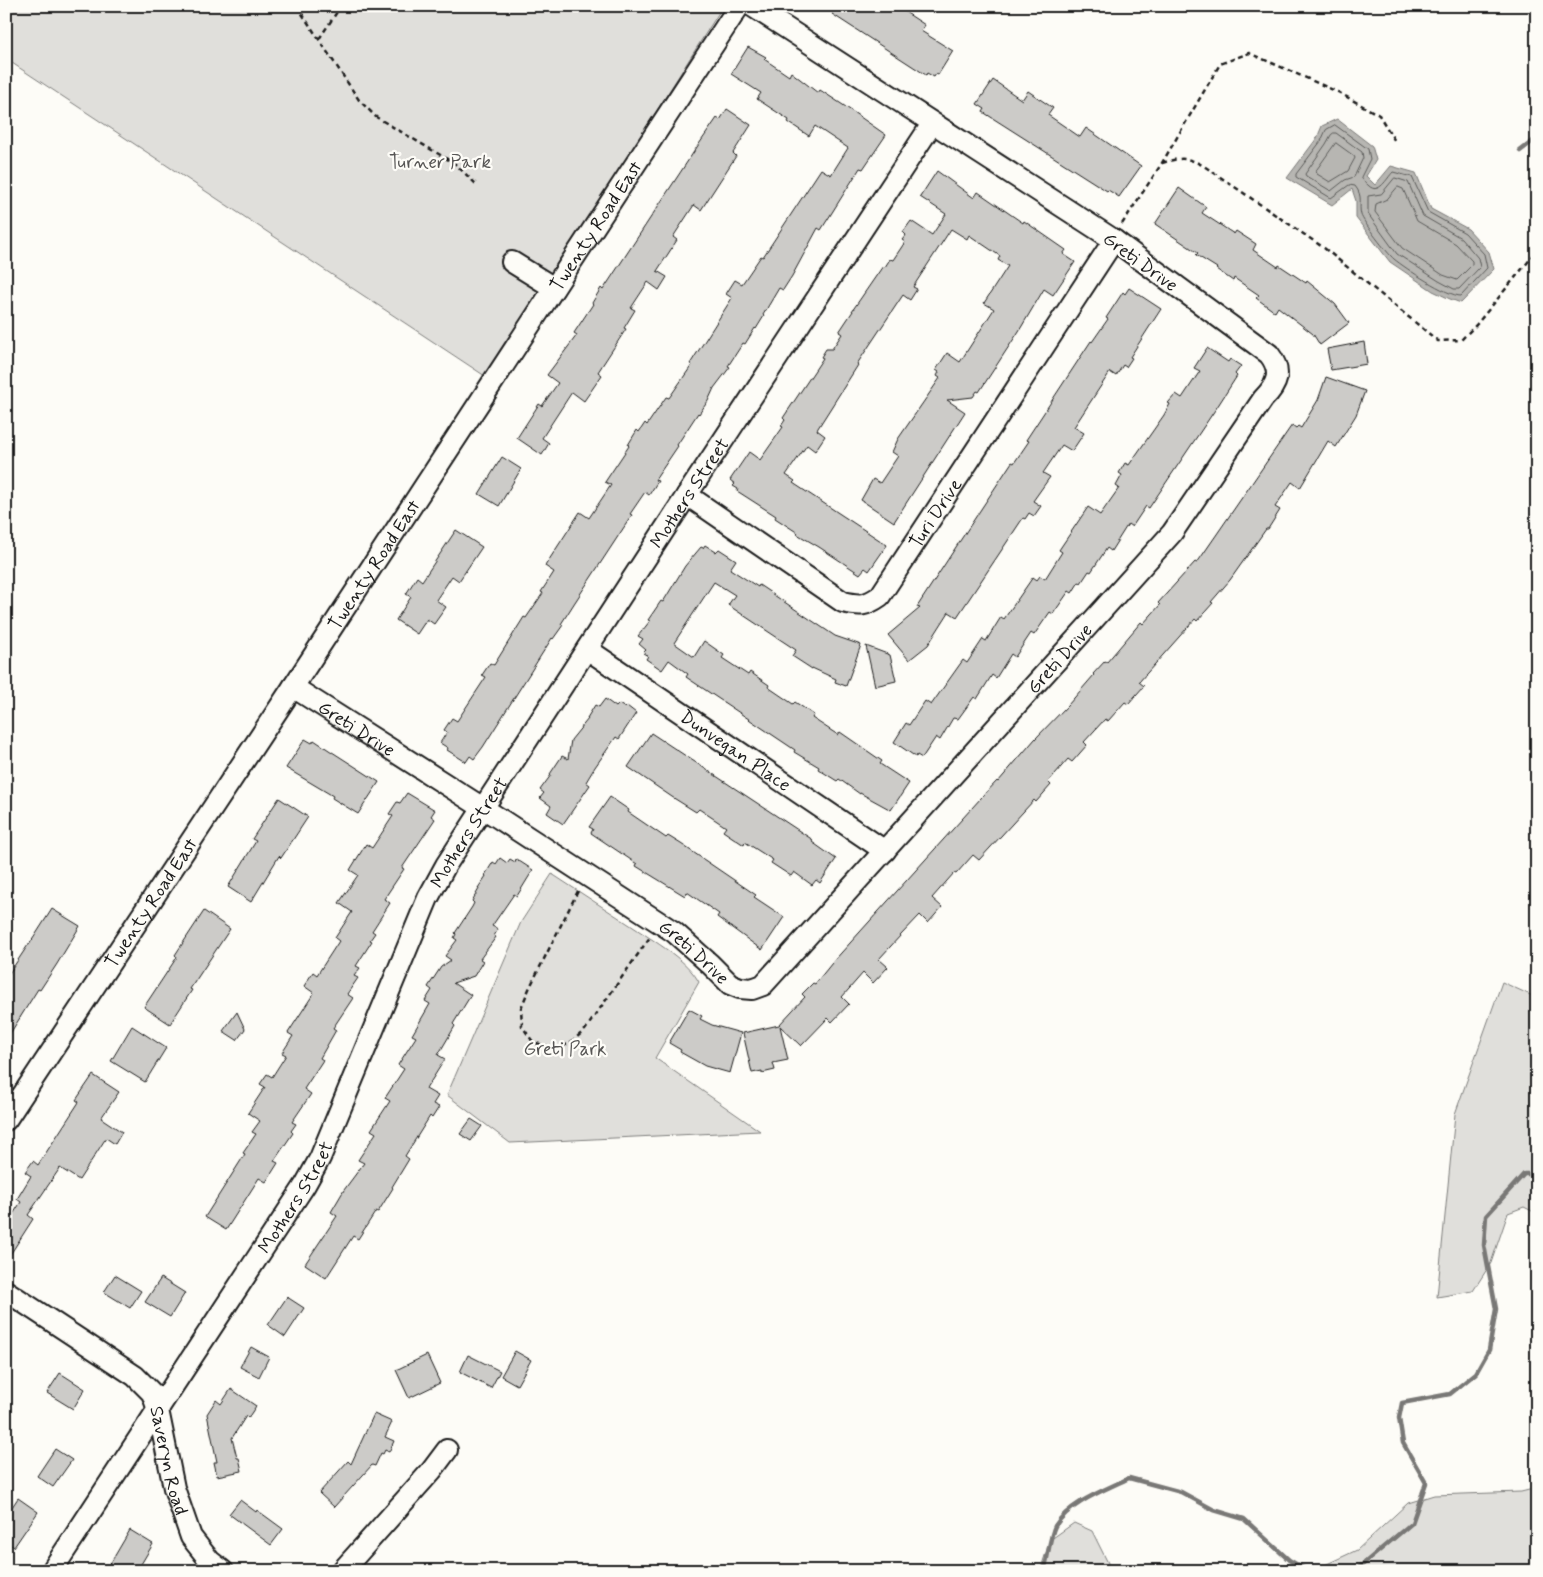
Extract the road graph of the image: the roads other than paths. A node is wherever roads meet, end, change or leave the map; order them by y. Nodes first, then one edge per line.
1 (739, 6) edge
2 (752, 6) edge
3 (932, 124) junction
4 (1118, 233) junction
5 (512, 262) dead end
6 (554, 288) junction
7 (687, 495) junction
8 (587, 648) junction
9 (293, 687) junction
10 (484, 808) junction
11 (885, 851) junction
12 (6, 1120) edge
13 (6, 1291) edge
14 (158, 1410) junction
15 (447, 1450) dead end
16 (53, 1568) dead end
17 (223, 1571) edge
18 (342, 1571) edge

1 - 6 street, Twenty Road East
2 - 3 street, Greti Drive
3 - 4 street, Greti Drive
3 - 7 street, Mothers Street
4 - 7 street, Turi Drive
4 - 11 street, Greti Drive
5 - 6 street
6 - 9 street, Twenty Road East
7 - 8 street, Mothers Street
8 - 10 street, Mothers Street
8 - 11 street, Dunvegan Place
9 - 10 street, Greti Drive
9 - 12 street, Twenty Road East
10 - 11 street, Greti Drive
10 - 14 street, Mothers Street
13 - 14 street, Saveryn Road
14 - 16 street, Mothers Street
14 - 17 street, Saveryn Road
15 - 18 street

